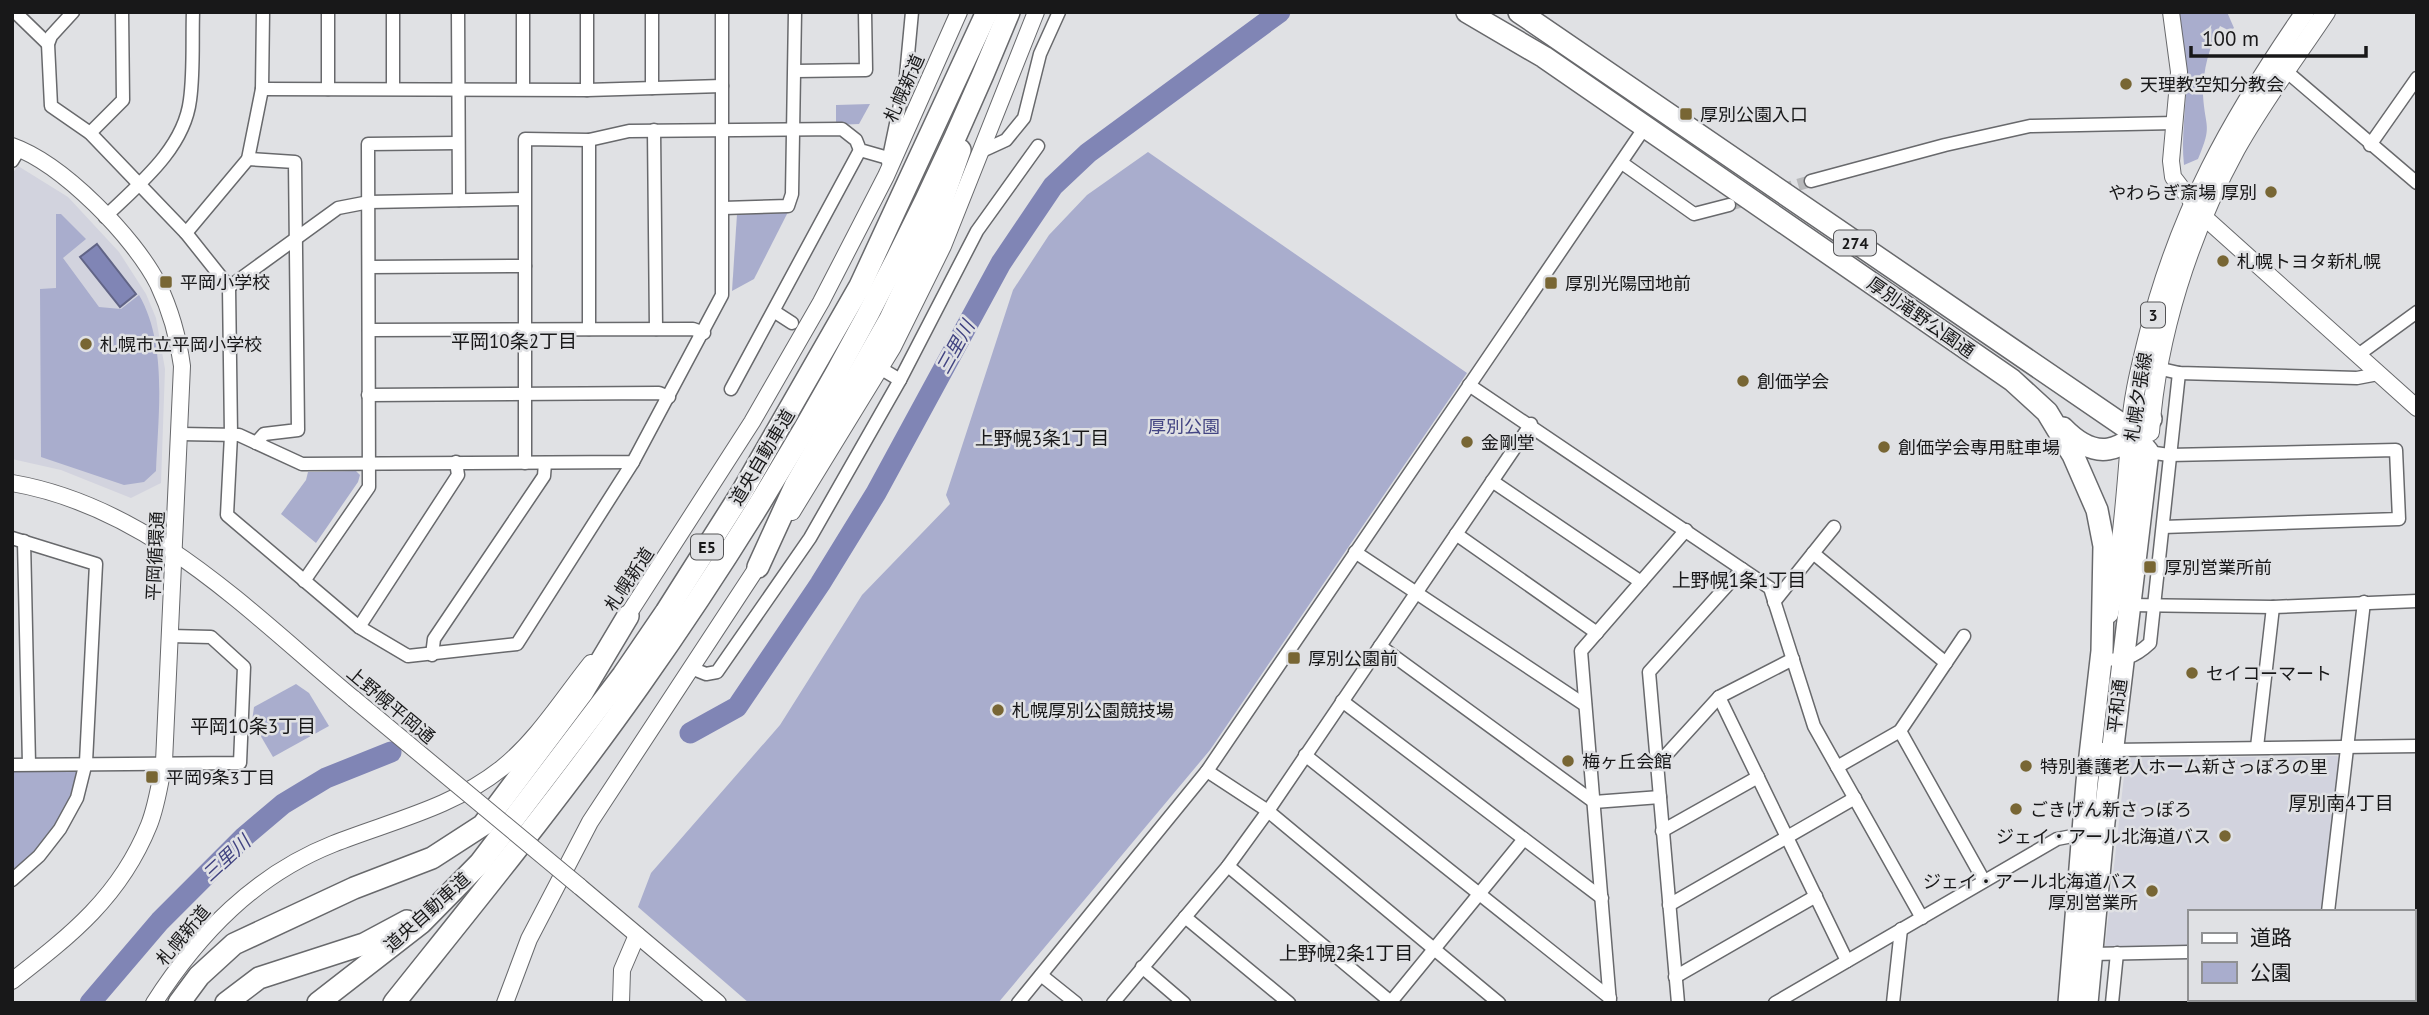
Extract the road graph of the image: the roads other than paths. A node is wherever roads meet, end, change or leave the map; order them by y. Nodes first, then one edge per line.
1 (15, 12) edge
2 (73, 12) edge
3 (122, 12) edge
4 (193, 12) edge
5 (263, 12) edge
6 (328, 12) edge
7 (393, 12) edge
8 (458, 12) edge
9 (523, 12) edge
10 (587, 12) edge
11 (652, 12) edge
12 (722, 12) edge
13 (795, 12) edge
14 (866, 12) edge
15 (912, 12) edge
16 (959, 12) edge
17 (987, 12) edge
18 (1009, 12) edge
19 (1036, 12) edge
20 (1059, 12) edge
21 (1466, 12) edge
22 (1480, 12) edge
23 (1512, 12) edge
24 (1519, 12) edge
25 (2172, 12) edge
26 (2305, 12) edge
27 (2326, 12) edge
28 (999, 36) junction
29 (48, 44) junction
30 (1550, 48) junction
31 (796, 71) junction
32 (2286, 71) junction
33 (2417, 79) edge
34 (722, 86) junction
35 (393, 88) junction
36 (458, 88) junction
37 (652, 88) junction
38 (262, 89) junction
39 (328, 89) junction
40 (523, 89) junction
41 (587, 90) junction
42 (2175, 123) junction
43 (1645, 127) junction
44 (654, 130) junction
45 (722, 130) junction
46 (793, 130) junction
47 (90, 133) junction
48 (589, 140) junction
49 (458, 143) junction
50 (2370, 145) junction
51 (1038, 146) dead end
52 (860, 150) junction
53 (982, 151) junction
54 (15, 152) edge
55 (888, 158) junction
56 (248, 159) junction
57 (1622, 163) junction
58 (886, 176) junction
59 (1811, 181) tunnel mouth
60 (138, 183) junction
61 (2417, 183) edge
62 (524, 199) junction
63 (459, 200) junction
64 (369, 202) junction
65 (1729, 205) tunnel mouth
66 (723, 208) junction
67 (2198, 209) junction
68 (105, 217) junction
69 (186, 233) junction
70 (297, 239) junction
71 (525, 266) junction
72 (369, 267) junction
73 (229, 287) junction
74 (775, 312) junction
75 (2417, 312) edge
76 (792, 323) dead end
77 (656, 329) junction
78 (369, 330) junction
79 (524, 330) junction
80 (589, 330) junction
81 (704, 333) junction
82 (2358, 355) junction
83 (2157, 368) junction
84 (885, 371) dead end
85 (2179, 373) junction
86 (2378, 374) junction
87 (900, 380) junction
88 (1469, 385) junction
89 (731, 388) dead end
90 (524, 394) junction
91 (368, 395) junction
92 (669, 397) junction
93 (2417, 408) edge
94 (2047, 412) junction
95 (2151, 419) junction
96 (1531, 424) junction
97 (180, 434) junction
98 (2132, 434) junction
99 (230, 435) junction
100 (256, 443) junction
101 (2159, 454) junction
102 (457, 462) junction
103 (633, 462) junction
104 (368, 463) junction
105 (526, 463) junction
106 (545, 463) junction
107 (1492, 481) junction
108 (12, 483) edge
109 (1834, 527) dead end
110 (2163, 527) junction
111 (1686, 530) junction
112 (1456, 534) junction
113 (18, 539) edge
114 (175, 550) junction
115 (1355, 552) junction
116 (1813, 553) junction
117 (758, 567) junction
118 (1742, 569) junction
119 (304, 581) junction
120 (1641, 582) junction
121 (1417, 592) junction
122 (2417, 601) edge
123 (1774, 602) junction
124 (2364, 602) junction
125 (2129, 605) junction
126 (2154, 607) junction
127 (2273, 607) junction
128 (628, 616) junction
129 (359, 627) junction
130 (1597, 632) junction
131 (170, 636) junction
132 (1964, 636) dead end
133 (1380, 646) junction
134 (432, 656) junction
135 (2109, 657) junction
136 (1793, 659) junction
137 (1946, 663) junction
138 (691, 668) junction
139 (1719, 697) junction
140 (1342, 701) junction
141 (1586, 705) junction
142 (1900, 731) junction
143 (2417, 746) edge
144 (2257, 747) junction
145 (2348, 747) junction
146 (2102, 749) junction
147 (1305, 755) junction
148 (86, 762) junction
149 (164, 762) junction
150 (29, 764) junction
151 (12, 765) edge
152 (1657, 765) junction
153 (1837, 767) junction
154 (1207, 771) junction
155 (1758, 778) junction
156 (1660, 797) junction
157 (1855, 798) junction
158 (1594, 802) junction
159 (1268, 811) junction
160 (1662, 831) junction
161 (2093, 834) junction
162 (1787, 837) junction
163 (1524, 839) junction
164 (480, 863) junction
165 (1228, 866) junction
166 (12, 880) edge
167 (1984, 881) junction
168 (1479, 893) junction
169 (1816, 896) junction
170 (1602, 898) junction
171 (1669, 905) junction
172 (2328, 910) edge
173 (1185, 917) junction
174 (1922, 918) junction
175 (1901, 929) junction
176 (637, 934) junction
177 (1434, 947) junction
178 (2188, 952) edge
179 (2117, 953) junction
180 (2091, 954) junction
181 (1847, 961) junction
182 (1142, 967) junction
183 (1041, 975) junction
184 (1675, 977) junction
185 (12, 981) edge
186 (1610, 1000) edge
187 (1391, 1002) edge
188 (154, 1003) edge
189 (179, 1003) edge
190 (226, 1003) edge
191 (318, 1003) edge
192 (394, 1003) edge
193 (505, 1003) edge
194 (621, 1003) edge
195 (718, 1003) edge
196 (1018, 1003) edge
197 (1076, 1003) edge
198 (1113, 1003) edge
199 (1184, 1003) edge
200 (1289, 1003) edge
201 (1499, 1003) edge
202 (1678, 1003) edge
203 (1775, 1003) edge
204 (1893, 1003) edge
205 (2069, 1003) edge
206 (2087, 1003) edge
207 (2112, 1003) edge

1 - 29 street
2 - 29 street
3 - 47 street
4 - 60 street
5 - 38 street
6 - 39 street
7 - 35 street
8 - 36 street
9 - 40 street
10 - 41 street
11 - 37 street
12 - 34 street
13 - 31 street
14 - 31 street
15 - 55 street
16 - 58 street, 札幌新道
17 - 164 highway, 道央自動車道 / E5
18 - 28 highway, 道央自動車道 / E5
19 - 53 street
20 - 53 street
21 - 30 highway, 274
22 - 30 street, 厚別滝野公園通
23 - 30 street, 厚別滝野公園通
24 - 30 highway, 274
25 - 42 street
26 - 67 main road, 札幌夕張線 / 3
27 - 32 main road, 札幌夕張線 / 3
28 - 117 highway
28 - 192 highway, 道央自動車道 / E5
29 - 47 street
30 - 43 highway, 厚別滝野公園通 / 274
30 - 98 highway, 厚別滝野公園通 / 274
31 - 46 street
32 - 50 street
32 - 67 main road, 札幌夕張線 / 3
33 - 50 street
34 - 37 street
34 - 45 street
35 - 36 street
35 - 39 street
36 - 40 street
36 - 49 street
37 - 41 street
38 - 39 street
38 - 56 street
40 - 41 street
42 - 59 street
42 - 67 street
43 - 57 street
43 - 94 highway, 厚別滝野公園通 / 274
44 - 45 street
44 - 48 street
44 - 77 street
45 - 46 street
45 - 66 street
46 - 52 street
46 - 66 street
47 - 60 street
48 - 62 street
48 - 80 street
49 - 63 street
49 - 64 street
50 - 61 street
51 - 87 street
52 - 55 street
52 - 74 street
53 - 117 street
54 - 68 street, 平岡循環通
55 - 58 street
56 - 69 street
56 - 70 street
57 - 65 street
57 - 88 street
58 - 128 street, 札幌新道
60 - 68 street
60 - 69 street
62 - 63 street
62 - 71 street
63 - 64 street
64 - 70 street
64 - 72 street
66 - 81 street
67 - 82 street
67 - 83 main road, 札幌夕張線 / 3
67 - 98 main road, 札幌夕張線 / 3
68 - 97 street, 平岡循環通
69 - 73 street
70 - 73 street
70 - 100 street
71 - 72 street
71 - 79 street
72 - 78 street
73 - 99 street
74 - 76 street
74 - 89 street
75 - 82 street
77 - 80 street
77 - 81 street
78 - 79 street
78 - 91 street
79 - 80 street
79 - 90 street
81 - 92 street
82 - 86 street
83 - 85 street
83 - 95 main road, 札幌夕張線 / 3
84 - 87 street
85 - 86 street
85 - 101 street
86 - 93 street
87 - 138 street
88 - 96 street
88 - 115 street
90 - 91 street
90 - 92 street
90 - 105 street
91 - 104 street
92 - 103 street
94 - 98 highway, 274
94 - 135 highway, 厚別滝野公園通 / 274
95 - 98 highway, 274
95 - 101 main road, 札幌夕張線 / 3
96 - 107 street
96 - 111 street
97 - 99 street
97 - 114 street, 平岡循環通
98 - 101 highway, 厚別滝野公園通 / 274
98 - 135 main road, 札幌夕張線 / 3
99 - 100 street
99 - 119 street
100 - 104 street
101 - 110 street
101 - 110 street
101 - 125 highway, 平和通 / 274
102 - 104 street
102 - 105 street
102 - 129 street
103 - 106 street
103 - 134 street
104 - 119 street
105 - 106 street
106 - 134 street
107 - 112 street
107 - 120 street
108 - 114 street, 上野幌平岡通
109 - 116 street
110 - 126 street
111 - 118 street
111 - 120 street
112 - 121 street
112 - 130 street
113 - 148 street
113 - 150 street
114 - 131 street, 平岡循環通
114 - 176 street, 上野幌平岡通, bridge
115 - 121 street
115 - 154 street
116 - 123 street
116 - 137 street
117 - 138 street
118 - 123 street
118 - 152 street
119 - 129 street
120 - 130 street
121 - 133 street
121 - 141 street
122 - 124 street
123 - 136 street
124 - 127 street
124 - 145 street
125 - 126 street
125 - 135 highway, 平和通 / 274
126 - 127 street
126 - 135 street
127 - 144 street
128 - 188 street, 札幌新道
128 - 189 highway
129 - 134 street
130 - 141 street
131 - 149 street, 平岡循環通
131 - 149 street
132 - 137 street
133 - 140 street
133 - 158 street
135 - 146 highway, 平和通 / 274
136 - 139 street
136 - 153 street
137 - 142 street
138 - 193 street
139 - 152 street
139 - 155 street
140 - 147 street
140 - 163 street
141 - 158 street
142 - 153 street
142 - 167 street
143 - 145 street
144 - 145 street
144 - 146 street
145 - 172 street
146 - 161 highway, 平和通 / 274
147 - 159 street
147 - 168 street
148 - 149 street
148 - 150 street
148 - 166 street
149 - 185 street, 平岡循環通
150 - 151 street
152 - 156 street
153 - 157 street
154 - 159 street
154 - 183 street
155 - 160 street
155 - 162 street
156 - 158 street
156 - 160 street
157 - 162 street
157 - 174 street
158 - 170 street
159 - 165 street
159 - 177 street
160 - 171 street
161 - 167 street
161 - 180 highway, 平和通 / 274
161 - 205 highway, 平和通 / 274
162 - 169 street
162 - 171 street
163 - 168 street
163 - 170 street
164 - 190 highway
164 - 191 highway, 道央自動車道 / E5
165 - 173 street
165 - 187 street
167 - 174 street
168 - 177 street
168 - 186 street
169 - 181 street
169 - 184 street
170 - 186 street
171 - 184 street
173 - 182 street
173 - 200 street
174 - 175 street
175 - 181 street
175 - 204 street
176 - 194 street
176 - 195 street, 上野幌平岡通
177 - 187 street
177 - 201 street
178 - 179 street
179 - 180 street
179 - 207 street
180 - 206 highway, 平和通 / 274
181 - 203 street
182 - 198 street
182 - 199 street
183 - 196 street
183 - 197 street
184 - 202 street

